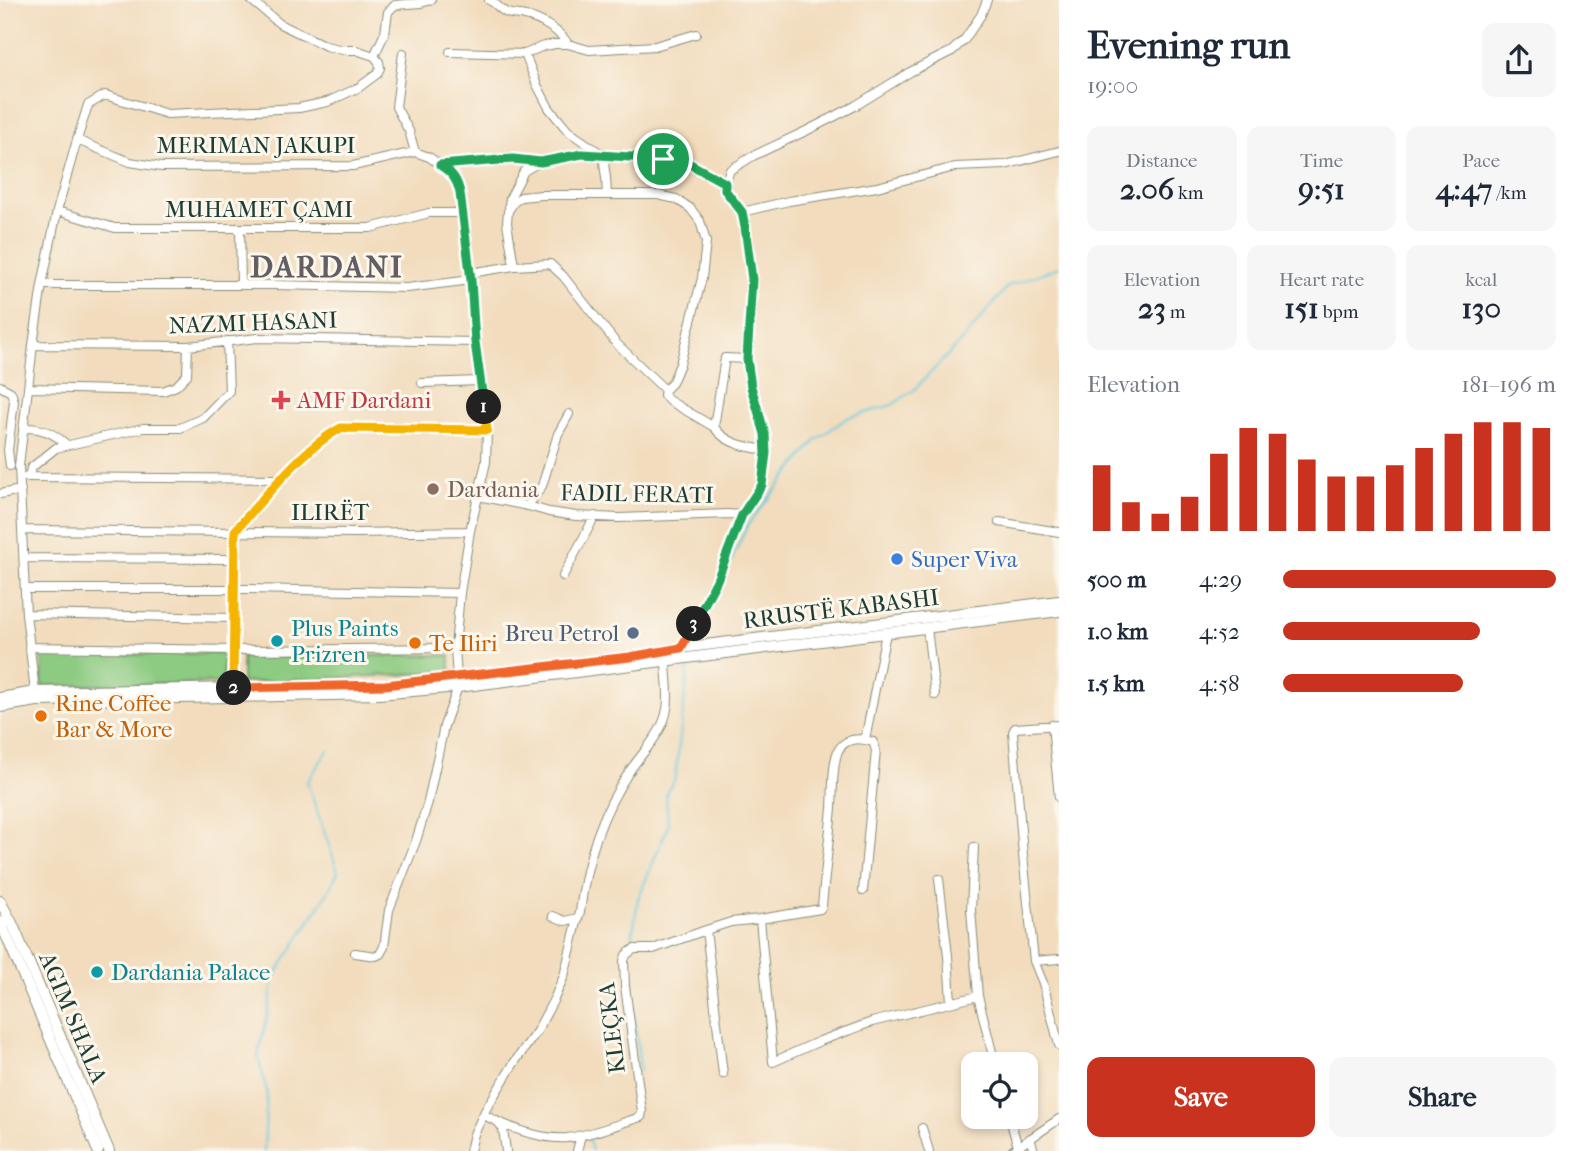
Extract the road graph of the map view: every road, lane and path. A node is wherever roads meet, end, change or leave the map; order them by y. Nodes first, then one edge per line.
1 (251, 0) edge
2 (430, 0) edge
3 (489, 0) edge
4 (987, 0) edge
5 (696, 34) dead end
6 (568, 44) junction
7 (450, 52) dead end
8 (403, 53) dead end
9 (525, 54) junction
10 (374, 56) junction
11 (77, 139) junction
12 (1059, 151) edge
13 (415, 152) junction
14 (603, 155) junction
15 (541, 162) junction
16 (440, 165) junction
17 (725, 183) junction
18 (607, 195) junction
19 (57, 211) junction
20 (508, 211) junction
21 (742, 212) junction
22 (462, 214) junction
23 (240, 228) junction
24 (514, 266) junction
25 (471, 277) junction
26 (42, 285) junction
27 (241, 285) junction
28 (227, 341) junction
29 (475, 342) junction
30 (33, 345) junction
31 (188, 346) junction
32 (747, 359) junction
33 (480, 381) junction
34 (422, 383) dead end
35 (0, 386) edge
36 (28, 388) junction
37 (664, 390) junction
38 (569, 414) dead end
39 (714, 426) junction
40 (23, 428) junction
41 (487, 430) junction
42 (67, 445) junction
43 (766, 450) junction
44 (0, 466) edge
45 (14, 466) junction
46 (25, 478) junction
47 (281, 479) junction
48 (21, 490) junction
49 (0, 494) edge
50 (478, 496) junction
51 (528, 506) junction
52 (742, 515) junction
53 (595, 516) junction
54 (999, 523) dead end
55 (23, 530) junction
56 (235, 531) junction
57 (470, 531) junction
58 (1059, 532) edge
59 (24, 558) junction
60 (235, 559) junction
61 (563, 576) dead end
62 (26, 589) junction
63 (235, 589) junction
64 (460, 593) junction
65 (1059, 601) edge
66 (1059, 611) edge
67 (26, 614) junction
68 (234, 618) junction
69 (926, 628) junction
70 (886, 633) junction
71 (29, 647) junction
72 (455, 648) junction
73 (681, 648) junction
74 (234, 650) junction
75 (666, 661) junction
76 (458, 682) junction
77 (35, 692) junction
78 (233, 693) junction
79 (935, 695) dead end
80 (0, 698) edge
81 (0, 707) edge
82 (1056, 725) edge
83 (862, 739) junction
84 (1059, 798) edge
85 (974, 847) dead end
86 (939, 879) dead end
87 (863, 891) dead end
88 (0, 901) edge
89 (553, 916) dead end
90 (578, 918) junction
91 (760, 919) junction
92 (0, 920) edge
93 (706, 930) junction
94 (355, 953) dead end
95 (1059, 959) edge
96 (1034, 961) junction
97 (978, 996) junction
98 (951, 1002) junction
99 (1059, 1045) edge
100 (992, 1052) edge
101 (723, 1074) dead end
102 (484, 1115) junction
103 (1059, 1119) edge
104 (499, 1124) junction
105 (922, 1128) dead end
106 (1011, 1129) edge
107 (581, 1135) junction
108 (1030, 1138) junction
109 (1015, 1149) edge
110 (98, 1151) edge
111 (109, 1151) edge
112 (470, 1151) edge
113 (506, 1151) edge
114 (577, 1151) edge
115 (929, 1151) edge
116 (1034, 1151) edge

1 - 10 street
2 - 10 street
3 - 6 street
4 - 17 street
5 - 6 street
6 - 9 street
7 - 9 street
8 - 13 street
9 - 14 street
10 - 11 street
11 - 13 street, MERIMAN JAKUPI
11 - 19 street
12 - 21 street
13 - 16 street
14 - 15 street
14 - 17 street
14 - 18 street
15 - 16 street
15 - 20 street
16 - 22 street
17 - 21 street
18 - 20 street
18 - 37 street
19 - 23 street, MUHAMET ÇAMI
19 - 26 street
20 - 24 street
21 - 32 street, FADIL FERATI
22 - 23 street, MUHAMET ÇAMI
22 - 25 street
23 - 27 street
24 - 25 street
24 - 37 street
25 - 27 street
25 - 29 street
26 - 27 street
26 - 30 street
28 - 29 street, NAZMI HASANI
28 - 31 street, NAZMI HASANI
28 - 42 street
29 - 33 street
30 - 31 street, NAZMI HASANI
30 - 36 street
31 - 36 street
32 - 39 street
32 - 43 street, FADIL FERATI
33 - 34 street
33 - 41 street
35 - 45 street
36 - 40 street
37 - 39 street
38 - 51 street, FADIL FERATI
39 - 43 street
40 - 42 street
40 - 45 street
41 - 47 street
41 - 50 street
42 - 46 street
43 - 52 street, FADIL FERATI
44 - 45 street
45 - 46 street
46 - 47 street
46 - 48 street
47 - 56 street
48 - 49 street
48 - 55 street
50 - 51 street, FADIL FERATI
50 - 57 street
51 - 53 street, FADIL FERATI
52 - 53 street, FADIL FERATI
52 - 73 street
53 - 61 street
54 - 58 street
55 - 56 street, ILIRËT
55 - 59 street
56 - 57 street, ILIRËT
56 - 60 street
57 - 64 street
59 - 60 street
59 - 62 street
60 - 63 street
62 - 63 street
62 - 67 street
63 - 64 street
63 - 68 street
64 - 72 street
65 - 73 main road, RRUSTË KABASHI
66 - 69 main road, RRUSTË KABASHI
67 - 68 street
67 - 71 street
68 - 74 street
69 - 70 main road, RRUSTË KABASHI
69 - 79 street
70 - 75 main road, RRUSTË KABASHI
70 - 83 street
71 - 74 street
71 - 77 street
72 - 74 street
72 - 76 street
73 - 76 main road, RRUSTË KABASHI
74 - 78 street
75 - 76 main road, RRUSTË KABASHI
75 - 90 street
76 - 78 main road, RRUSTË KABASHI
76 - 94 street
77 - 78 main road, RRUSTË KABASHI
77 - 80 main road, RRUSTË KABASHI
78 - 81 main road, RRUSTË KABASHI
82 - 84 street
82 - 96 street
83 - 87 street
83 - 91 street, KLEÇKA
85 - 97 street
86 - 98 street
88 - 111 main road, AGIM SHALA
89 - 90 street
90 - 102 street
91 - 93 street, KLEÇKA
91 - 98 street
92 - 110 main road, AGIM SHALA
93 - 101 street
93 - 107 street, KLEÇKA
95 - 96 street
96 - 99 street
97 - 98 street
97 - 100 street
102 - 104 street
102 - 112 street
103 - 108 street
104 - 107 street
104 - 113 street
105 - 115 street
106 - 109 street
107 - 114 street
108 - 109 street
108 - 116 street

